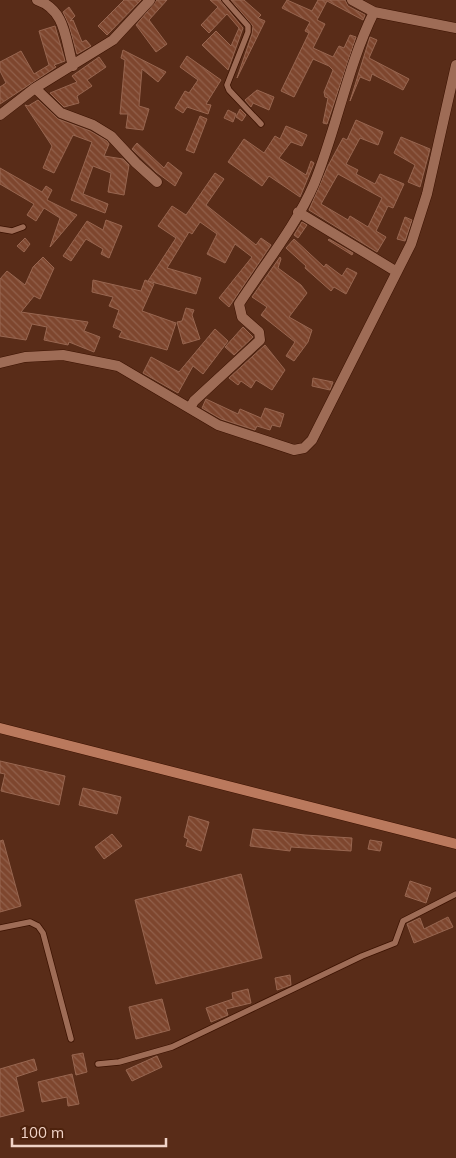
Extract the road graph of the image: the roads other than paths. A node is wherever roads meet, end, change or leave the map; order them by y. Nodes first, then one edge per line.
1 (37, 0) edge
2 (150, 0) edge
3 (226, 0) edge
4 (352, 0) edge
5 (374, 12) junction
6 (456, 28) edge
7 (456, 65) edge
8 (73, 66) junction
9 (36, 88) junction
10 (0, 114) edge
11 (262, 124) dead end
12 (157, 182) dead end
13 (298, 212) junction
14 (23, 227) dead end
15 (0, 229) edge
16 (398, 272) junction
17 (0, 363) edge
18 (190, 408) junction
19 (0, 728) edge
20 (456, 844) edge
21 (456, 894) edge
22 (0, 928) edge
23 (71, 1039) dead end
24 (98, 1064) dead end

1 - 8 street
2 - 8 street
3 - 11 lane
4 - 5 street
5 - 6 street
5 - 13 street
7 - 16 street
8 - 9 street
9 - 10 street
9 - 12 street
13 - 16 street
13 - 18 street
14 - 15 lane
16 - 18 street
17 - 18 street
19 - 20 main road
21 - 24 lane
22 - 23 lane

